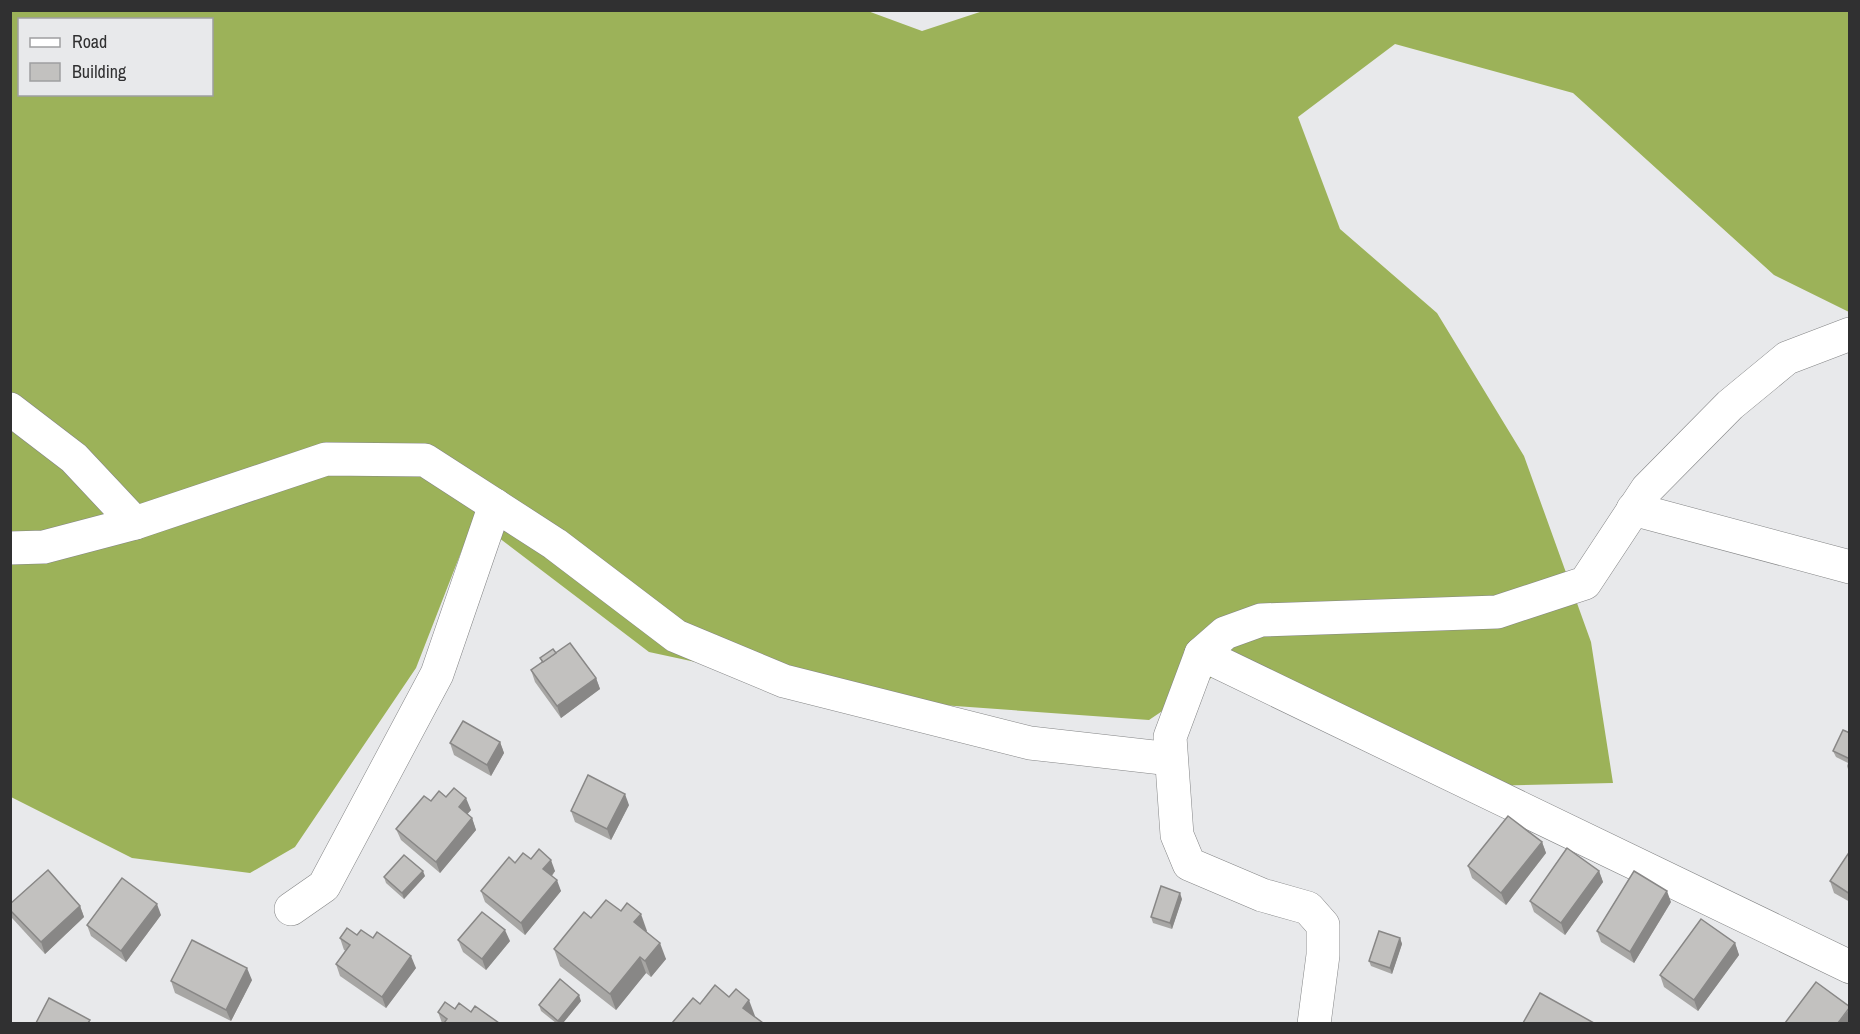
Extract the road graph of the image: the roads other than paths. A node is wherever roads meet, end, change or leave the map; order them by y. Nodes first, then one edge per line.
1 (1850, 334) edge
2 (10, 409) edge
3 (495, 505) junction
4 (1633, 509) junction
5 (135, 523) junction
6 (10, 548) edge
7 (1850, 567) edge
8 (1201, 654) junction
9 (1171, 759) junction
10 (291, 909) dead end
11 (1850, 967) edge
12 (1314, 1023) edge

1 - 4 street
2 - 5 street
3 - 5 street
3 - 9 street
3 - 10 street
4 - 7 street
4 - 8 street
5 - 6 street
8 - 9 street
8 - 11 street
9 - 12 street

